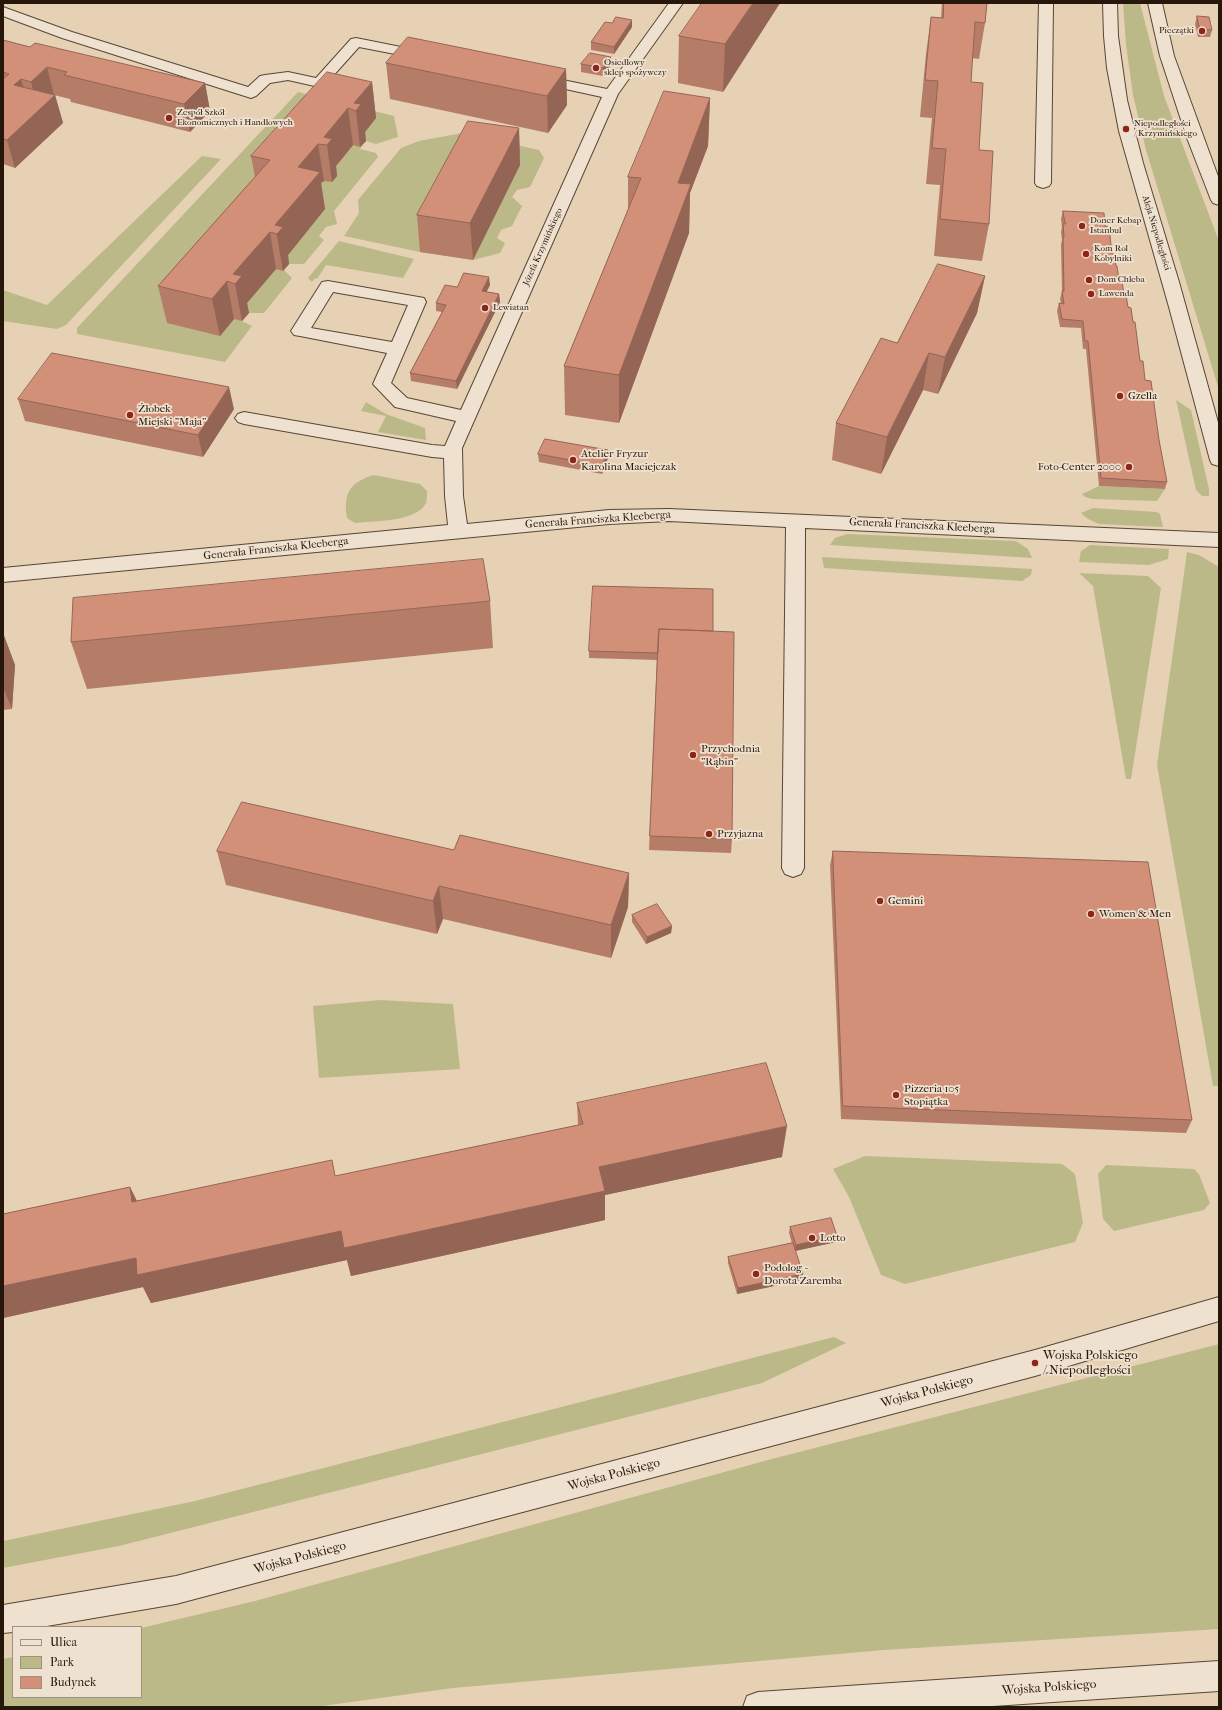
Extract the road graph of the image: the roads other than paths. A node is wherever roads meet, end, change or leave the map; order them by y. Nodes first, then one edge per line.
1 (676, 3) edge
2 (1046, 3) edge
3 (1110, 3) edge
4 (1155, 3) edge
5 (3, 12) edge
6 (441, 59) edge
7 (527, 77) edge
8 (611, 94) junction
9 (1043, 183) dead end
10 (1219, 200) edge
11 (397, 349) junction
12 (467, 417) junction
13 (244, 418) dead end
14 (454, 452) junction
15 (1219, 460) edge
16 (796, 520) junction
17 (458, 531) junction
18 (1219, 540) edge
19 (3, 575) edge
20 (793, 868) dead end
21 (1219, 1309) edge
22 (3, 1619) edge
23 (1219, 1676) edge
24 (758, 1707) edge

1 - 8 street, Józefa Krzymińskiego
2 - 9 street
3 - 15 street, Aleja Niepodległości
4 - 10 street
5 - 6 street
7 - 8 street
8 - 12 street, Józefa Krzymińskiego
11 - 11 street
11 - 12 street
12 - 14 street, Józefa Krzymińskiego
13 - 14 street
14 - 17 street, Józefa Krzymińskiego
16 - 17 street, Generała Franciszka Kleeberga
16 - 18 street, Generała Franciszka Kleeberga
16 - 20 street
17 - 19 street, Generała Franciszka Kleeberga
21 - 22 street, Wojska Polskiego
23 - 24 street, Wojska Polskiego

